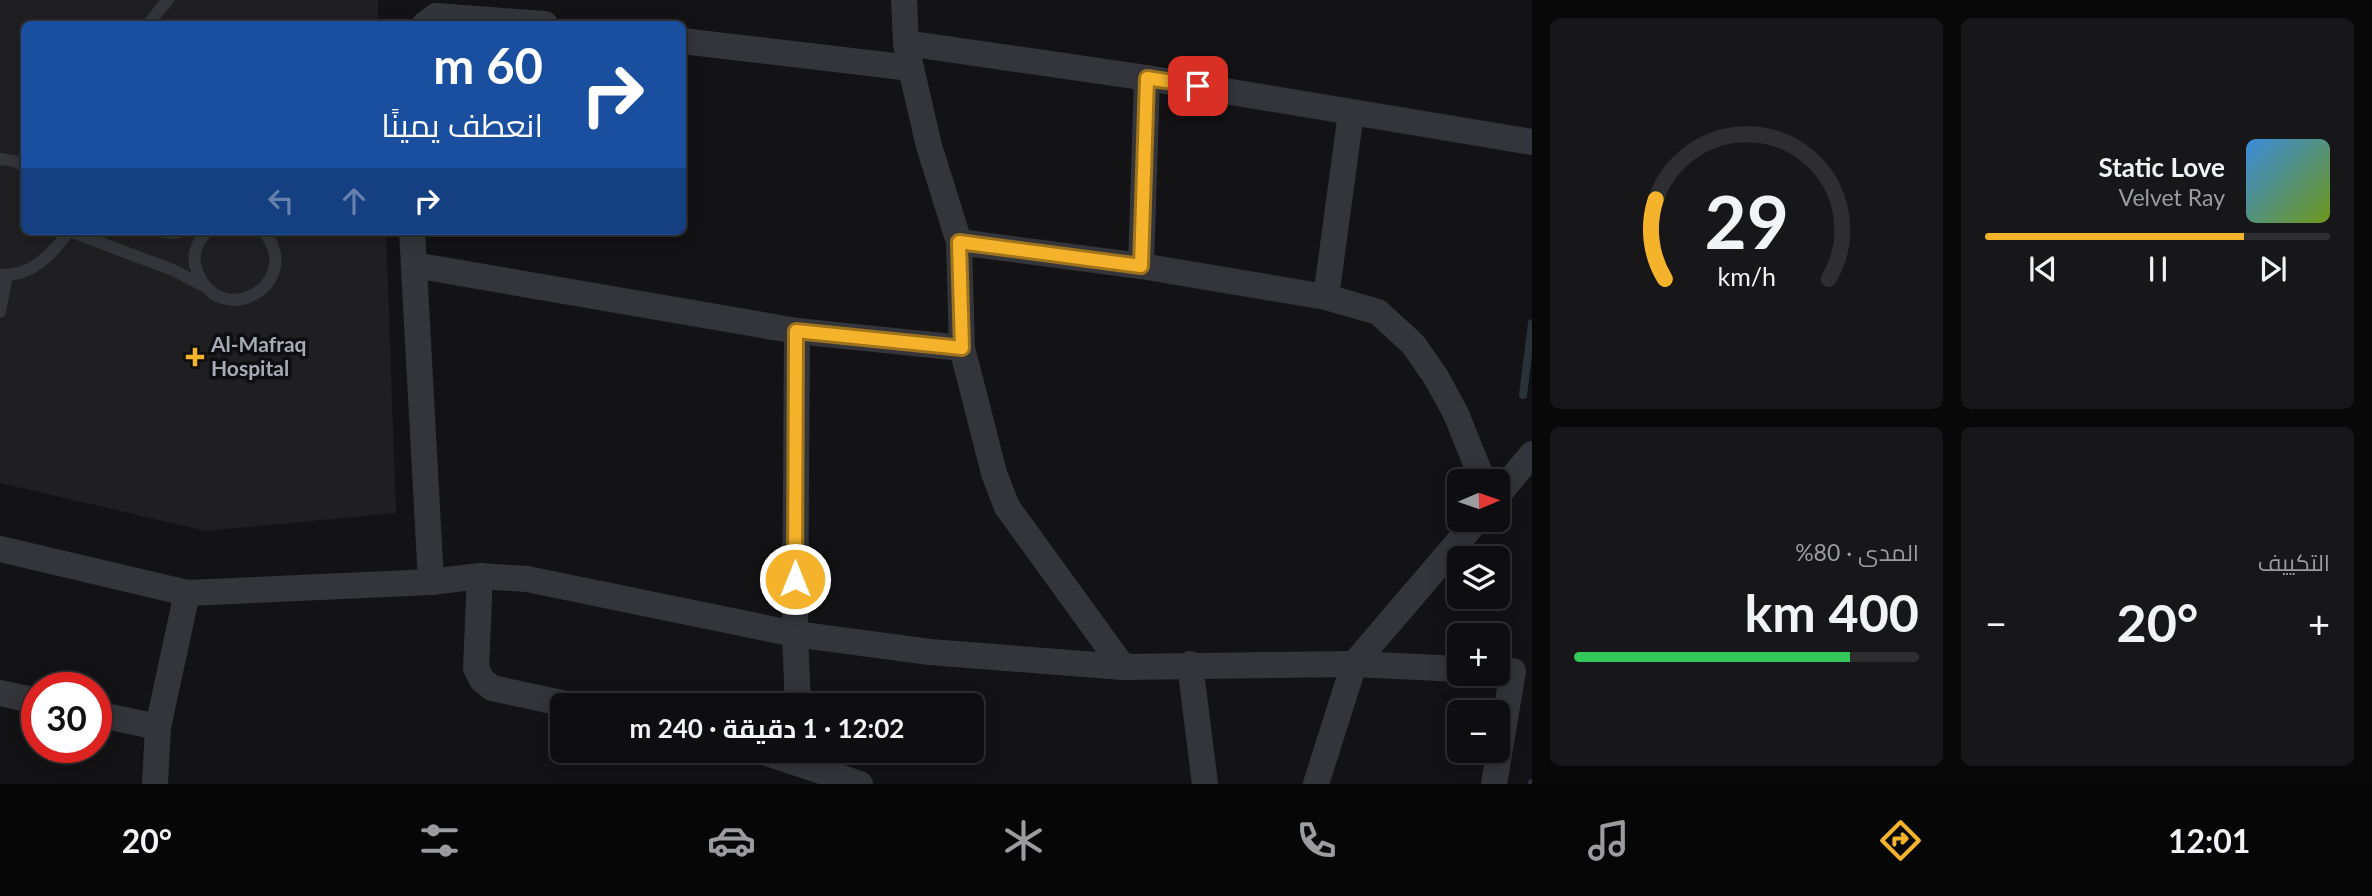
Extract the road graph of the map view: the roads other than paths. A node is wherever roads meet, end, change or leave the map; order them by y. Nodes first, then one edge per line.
1 (168, 0) edge
2 (546, 0) edge
3 (904, 0) edge
4 (150, 21) edge
5 (429, 21) edge
6 (504, 21) edge
7 (545, 21) edge
8 (686, 41) edge
9 (908, 56) junction
10 (1147, 78) junction
11 (1350, 113) junction
12 (1532, 142) edge
13 (0, 159) edge
14 (21, 163) edge
15 (66, 235) edge
16 (80, 235) edge
17 (204, 235) edge
18 (266, 235) edge
19 (412, 235) edge
20 (959, 242) junction
21 (414, 265) junction
22 (1141, 266) junction
23 (3, 275) edge
24 (202, 285) junction
25 (1326, 297) junction
26 (0, 312) edge
27 (796, 331) junction
28 (962, 348) junction
29 (1532, 454) edge
30 (1478, 469) edge
31 (1510, 481) edge
32 (1467, 532) edge
33 (0, 549) edge
34 (480, 576) junction
35 (431, 582) junction
36 (187, 593) junction
37 (795, 634) junction
38 (1191, 664) junction
39 (1354, 664) junction
40 (1123, 667) junction
41 (1447, 668) edge
42 (1514, 671) edge
43 (0, 693) edge
44 (797, 693) edge
45 (21, 698) edge
46 (550, 700) edge
47 (112, 717) edge
48 (158, 727) junction
49 (801, 767) edge
50 (155, 784) edge
51 (860, 784) edge
52 (1205, 784) edge
53 (1316, 784) edge
54 (1494, 784) edge

1 - 4 lane
2 - 7 street
3 - 9 street
5 - 6 street
8 - 9 street
9 - 10 street
9 - 20 street
10 - 11 street
10 - 22 street
11 - 12 street
11 - 25 street
13 - 14 lane
15 - 23 lane
16 - 24 lane
17 - 24 lane
18 - 24 lane
19 - 21 street
20 - 22 street
20 - 28 street
21 - 27 street
21 - 35 street
22 - 25 street
23 - 26 lane
25 - 30 street
27 - 28 street
27 - 37 street
28 - 40 street
29 - 31 street
32 - 39 street
33 - 36 street
34 - 35 street
34 - 37 street
34 - 46 street
35 - 36 street
36 - 48 street
37 - 40 street
37 - 44 street
38 - 39 street
38 - 40 street
38 - 52 street
39 - 41 street
39 - 53 street
42 - 54 street
43 - 45 street
47 - 48 street
48 - 50 street
49 - 51 street

